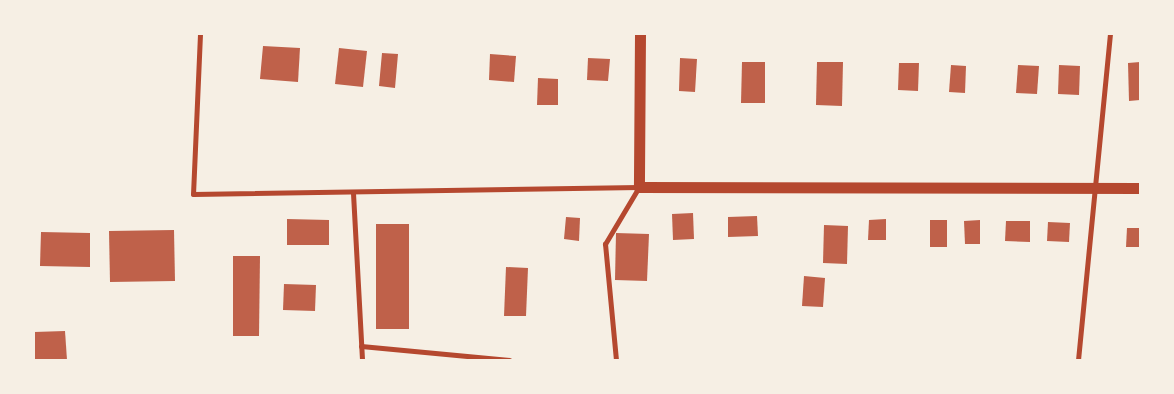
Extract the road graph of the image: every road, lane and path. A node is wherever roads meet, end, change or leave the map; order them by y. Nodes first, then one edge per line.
1 (200, 34) edge
2 (640, 34) edge
3 (1110, 34) edge
4 (639, 187) junction
5 (1093, 188) junction
6 (1140, 188) edge
7 (353, 193) junction
8 (361, 346) junction
9 (362, 360) edge
10 (509, 360) edge
11 (616, 360) edge
12 (1078, 360) edge

1 - 7 street
2 - 4 main road
3 - 5 street
4 - 5 main road
4 - 7 street
4 - 11 street
5 - 6 main road
5 - 12 street
7 - 8 street
8 - 9 street
8 - 10 street

